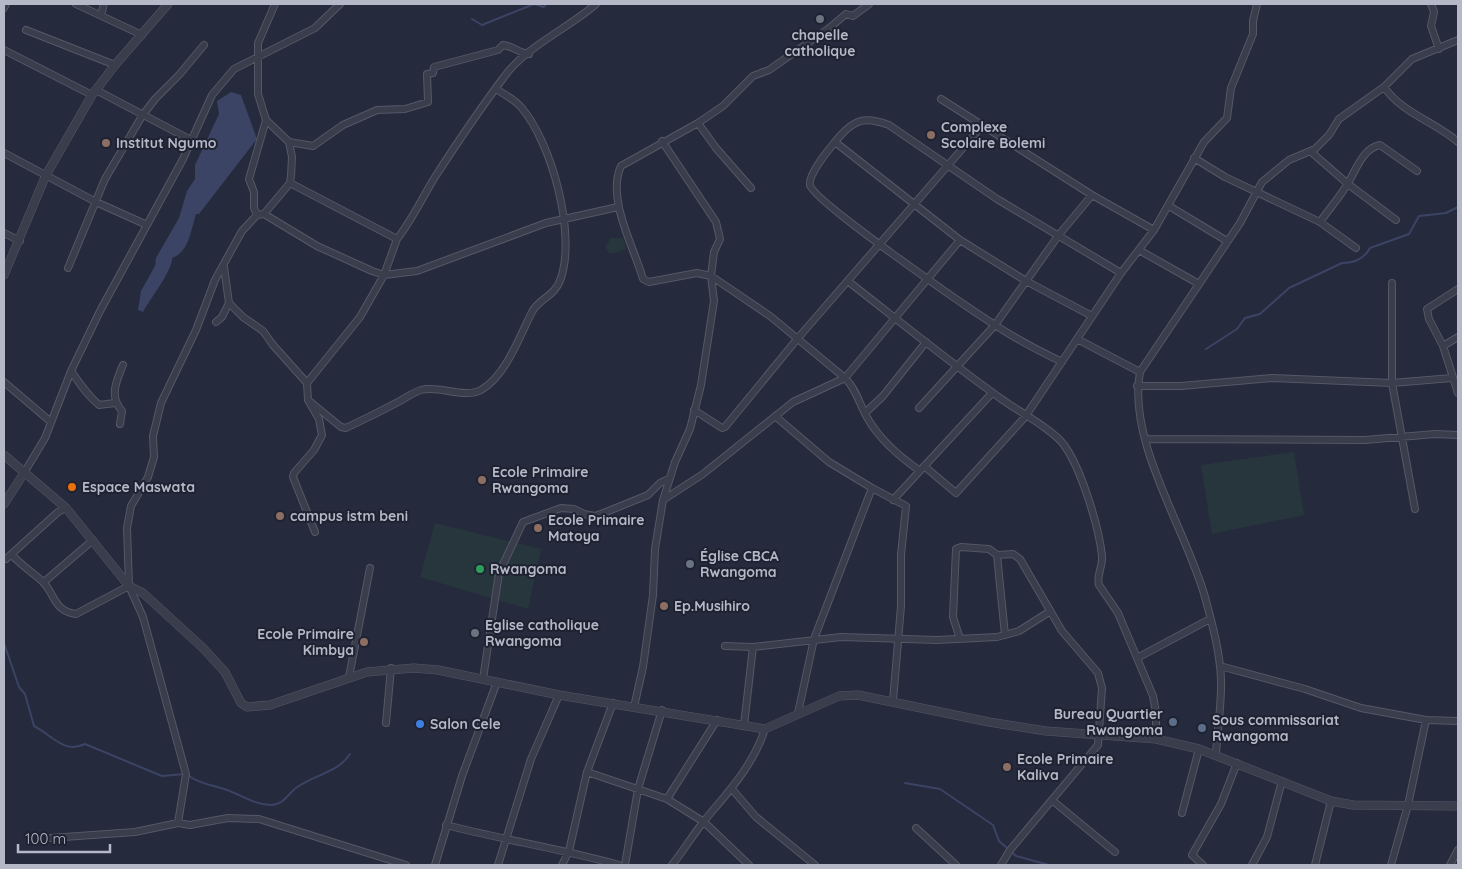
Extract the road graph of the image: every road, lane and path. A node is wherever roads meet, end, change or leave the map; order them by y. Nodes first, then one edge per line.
1 (6, 4) edge
2 (76, 4) edge
3 (104, 4) edge
4 (168, 4) edge
5 (275, 4) edge
6 (340, 4) edge
7 (596, 4) edge
8 (869, 4) edge
9 (1257, 4) edge
10 (1431, 4) edge
11 (4, 8) edge
12 (101, 15) junction
13 (26, 30) dead end
14 (142, 35) junction
15 (1458, 40) edge
16 (204, 45) dead end
17 (1439, 49) junction
18 (4, 50) edge
19 (529, 54) junction
20 (258, 57) junction
21 (115, 64) junction
22 (1384, 87) junction
23 (496, 89) junction
24 (94, 92) junction
25 (941, 99) dead end
26 (142, 116) junction
27 (266, 120) junction
28 (698, 123) junction
29 (983, 125) junction
30 (191, 140) junction
31 (662, 141) junction
32 (289, 142) junction
33 (835, 142) junction
34 (1458, 142) edge
35 (1310, 151) junction
36 (4, 153) edge
37 (1194, 158) junction
38 (946, 166) junction
39 (1417, 171) dead end
40 (46, 175) junction
41 (290, 183) junction
42 (1348, 184) junction
43 (751, 188) dead end
44 (1256, 191) junction
45 (1092, 195) junction
46 (96, 202) junction
47 (913, 204) junction
48 (1169, 206) junction
49 (618, 207) junction
50 (261, 214) junction
51 (565, 219) junction
52 (1396, 220) dead end
53 (1320, 222) junction
54 (147, 226) junction
55 (1154, 230) junction
56 (4, 233) edge
57 (1058, 236) junction
58 (397, 239) junction
59 (960, 240) junction
60 (20, 241) junction
61 (1226, 241) junction
62 (880, 245) junction
63 (1356, 248) dead end
64 (1139, 250) junction
65 (224, 266) junction
66 (68, 268) dead end
67 (1121, 274) junction
68 (4, 275) edge
69 (384, 275) junction
70 (711, 276) junction
71 (929, 280) junction
72 (1026, 281) junction
73 (849, 282) junction
74 (1392, 283) dead end
75 (1199, 284) junction
76 (1458, 289) edge
77 (229, 303) junction
78 (1092, 316) junction
79 (896, 318) junction
80 (216, 322) dead end
81 (995, 325) junction
82 (1458, 337) edge
83 (798, 338) junction
84 (1077, 339) junction
85 (926, 342) junction
86 (1443, 346) junction
87 (1062, 362) junction
88 (123, 365) dead end
89 (958, 365) junction
90 (71, 371) junction
91 (1140, 372) junction
92 (845, 378) junction
93 (1452, 378) junction
94 (4, 382) edge
95 (307, 383) junction
96 (1392, 383) junction
97 (1137, 386) junction
98 (992, 393) junction
99 (1458, 393) edge
100 (308, 400) junction
101 (115, 403) junction
102 (919, 408) dead end
103 (694, 410) junction
104 (865, 413) junction
105 (775, 416) junction
106 (1025, 417) junction
107 (51, 422) junction
108 (120, 424) dead end
109 (1458, 435) edge
110 (1404, 438) junction
111 (1146, 439) junction
112 (4, 455) edge
113 (922, 468) junction
114 (24, 473) junction
115 (670, 478) junction
116 (872, 488) junction
117 (663, 500) junction
118 (893, 500) junction
119 (4, 504) edge
120 (66, 508) junction
121 (1415, 509) dead end
122 (315, 532) dead end
123 (93, 540) junction
124 (997, 555) junction
125 (6, 558) edge
126 (370, 568) dead end
127 (44, 582) junction
128 (129, 586) junction
129 (1049, 612) junction
130 (1210, 619) junction
131 (1005, 635) junction
132 (814, 639) junction
133 (898, 639) junction
134 (960, 639) junction
135 (725, 646) dead end
136 (753, 648) junction
137 (1138, 658) junction
138 (1220, 666) junction
139 (391, 668) junction
140 (349, 677) junction
141 (483, 679) junction
142 (497, 682) junction
143 (559, 695) junction
144 (893, 701) junction
145 (613, 703) junction
146 (634, 707) junction
147 (662, 710) junction
148 (798, 713) junction
149 (717, 720) junction
150 (1426, 720) junction
151 (1458, 721) edge
152 (386, 723) dead end
153 (744, 725) junction
154 (765, 729) junction
155 (1100, 734) junction
156 (1156, 739) junction
157 (1199, 749) junction
158 (1216, 755) junction
159 (1237, 763) junction
160 (588, 772) junction
161 (1282, 781) junction
162 (638, 789) junction
163 (732, 789) junction
164 (667, 799) junction
165 (1053, 801) junction
166 (1331, 801) junction
167 (1408, 805) junction
168 (1458, 806) edge
169 (1182, 813) dead end
170 (704, 822) junction
171 (178, 823) junction
172 (446, 825) junction
173 (916, 828) dead end
174 (50, 838) dead end
175 (506, 840) junction
176 (1458, 850) edge
177 (569, 851) junction
178 (1115, 852) dead end
179 (406, 865) edge
180 (435, 865) edge
181 (498, 865) edge
182 (562, 865) edge
183 (619, 865) edge
184 (625, 865) edge
185 (673, 865) edge
186 (749, 865) edge
187 (815, 865) edge
188 (956, 865) edge
189 (1001, 865) edge
190 (1203, 865) edge
191 (1252, 865) edge
192 (1315, 865) edge
193 (1391, 865) edge
194 (1450, 865) edge

1 - 11 street
2 - 12 street
3 - 12 street
4 - 14 street
5 - 20 street
6 - 20 street
7 - 19 street
8 - 28 street
9 - 37 street
10 - 17 street
12 - 14 street
13 - 21 street
14 - 21 street
15 - 17 street
16 - 26 street
17 - 22 street
18 - 24 street
19 - 23 street
19 - 32 street
20 - 27 street
20 - 30 street
21 - 24 street
22 - 34 street
22 - 35 street
23 - 51 street
23 - 58 street
24 - 26 street
24 - 40 street
25 - 29 street
26 - 30 street
26 - 46 street
27 - 32 street
27 - 50 street
28 - 31 street
28 - 43 street
29 - 38 street
29 - 45 street
30 - 54 street
31 - 49 street
31 - 70 street
32 - 41 street
33 - 38 street
33 - 47 street
33 - 62 street
35 - 42 street
35 - 44 street
36 - 40 street
37 - 44 street
37 - 48 street
38 - 47 street
38 - 57 street
39 - 42 street
40 - 46 street
40 - 60 street
41 - 50 street
41 - 58 street
42 - 52 street
42 - 53 street
44 - 53 street
44 - 61 street
45 - 55 street
45 - 57 street
46 - 54 street
46 - 66 street
47 - 59 street
47 - 62 street
48 - 55 street
48 - 61 street
49 - 51 street
49 - 70 street
50 - 65 street
50 - 69 street
51 - 69 street
51 - 100 street
53 - 63 street
54 - 90 street
55 - 64 street
56 - 60 street
57 - 67 street
57 - 72 street
58 - 69 street
59 - 71 street
59 - 72 street
60 - 68 street
61 - 75 street
62 - 71 street
62 - 73 street
64 - 67 street
64 - 75 street
65 - 77 street
65 - 128 street
67 - 78 street
69 - 95 street
70 - 83 street
70 - 103 street
71 - 79 street
71 - 81 street
72 - 78 street
72 - 81 street
73 - 79 street
73 - 83 street
74 - 96 street
75 - 91 street
76 - 86 street
77 - 80 street
77 - 95 street
78 - 84 street
79 - 85 street
79 - 92 street
81 - 87 street
81 - 89 street
82 - 86 street
83 - 92 street
83 - 103 street
84 - 87 street
84 - 91 street
85 - 89 street
85 - 104 street
86 - 93 street
87 - 106 street
88 - 101 street
89 - 98 street
89 - 102 street
90 - 101 street
90 - 107 street
91 - 97 street
92 - 104 street
92 - 105 street
93 - 96 street
93 - 99 street
94 - 107 street
95 - 100 street
96 - 97 street
96 - 110 street
97 - 111 street
98 - 106 street
98 - 113 street
100 - 122 street
101 - 108 street
103 - 115 street
104 - 113 street
105 - 116 street
105 - 117 street
106 - 113 street
106 - 137 street
107 - 114 street
109 - 110 street
110 - 111 street
110 - 121 street
111 - 130 street
112 - 114 street
113 - 118 street
114 - 119 street
114 - 120 street
115 - 117 street
115 - 141 street
116 - 118 street
116 - 132 street
117 - 146 street
118 - 133 street
120 - 123 street
120 - 125 street
123 - 127 street
123 - 128 street
124 - 129 street
124 - 131 street
124 - 134 street
125 - 127 street
126 - 140 street
127 - 128 street
128 - 140 street
128 - 171 street
129 - 131 street
129 - 155 street
130 - 137 street
130 - 138 street
131 - 134 street
132 - 133 street
132 - 136 street
132 - 148 street
133 - 134 street
133 - 144 street
135 - 136 street
136 - 153 street
137 - 156 street
138 - 150 street
138 - 158 street
139 - 140 street
139 - 141 street
139 - 152 street
141 - 142 street
142 - 143 street
142 - 172 street
143 - 145 street
143 - 175 street
144 - 148 street
144 - 155 street
145 - 146 street
145 - 160 street
146 - 147 street
147 - 149 street
147 - 162 street
148 - 154 street
149 - 153 street
149 - 164 street
150 - 151 street
150 - 167 street
153 - 154 street
154 - 163 street
155 - 156 street
155 - 165 street
156 - 157 street
157 - 158 street
157 - 169 street
158 - 159 street
159 - 161 street
159 - 190 street
160 - 162 street
160 - 177 street
161 - 166 street
161 - 191 street
162 - 164 street
162 - 184 street
163 - 170 street
163 - 187 street
164 - 170 street
165 - 178 street
165 - 189 street
166 - 167 street
166 - 192 street
167 - 168 street
167 - 193 street
170 - 185 street
170 - 186 street
171 - 174 street
171 - 179 street
172 - 175 street
172 - 180 street
173 - 188 street
175 - 177 street
175 - 181 street
176 - 194 street
177 - 182 street
177 - 183 street

